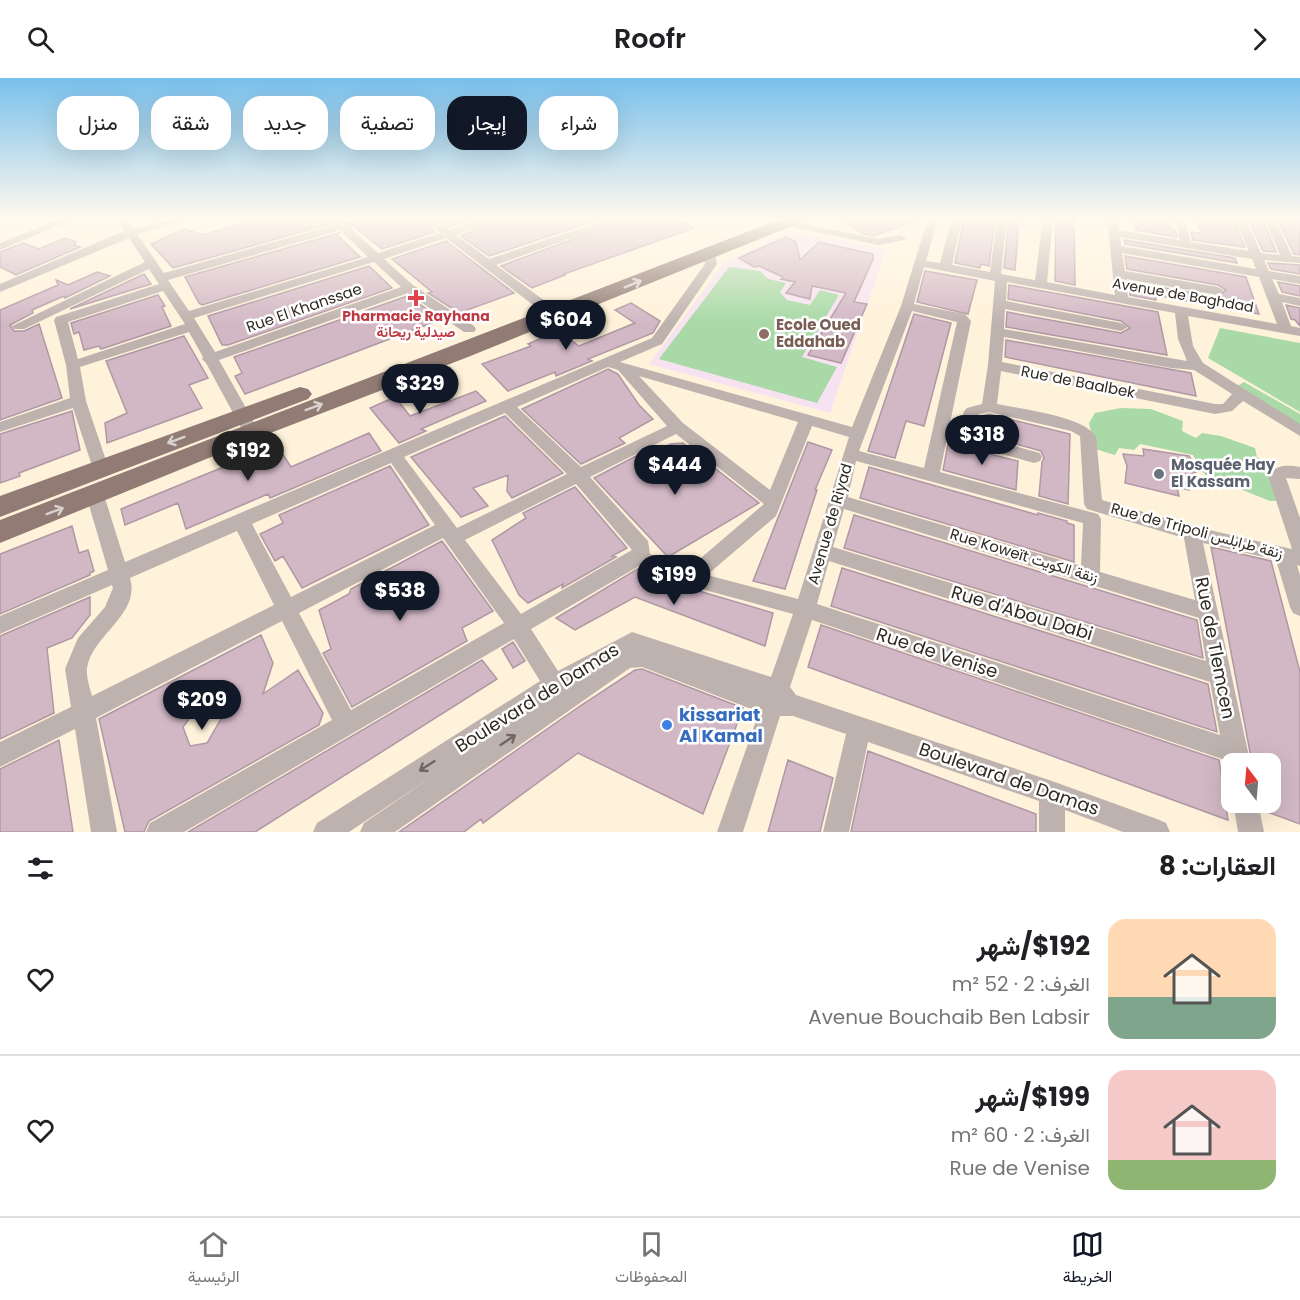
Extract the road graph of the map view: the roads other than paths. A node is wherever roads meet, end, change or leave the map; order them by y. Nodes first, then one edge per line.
1 (82, 253) edge
2 (144, 253) edge
3 (247, 253) edge
4 (371, 253) edge
5 (390, 253) edge
6 (473, 253) edge
7 (519, 253) edge
8 (677, 253) edge
9 (709, 253) joint
10 (923, 253) edge
11 (949, 253) edge
12 (1000, 253) edge
13 (1044, 253) edge
14 (1117, 253) edge
15 (1142, 253) edge
16 (1240, 253) edge
17 (1255, 253) edge
18 (1256, 256) junction
19 (376, 258) junction
20 (1294, 260) edge
21 (920, 263) junction
22 (151, 264) junction
23 (487, 264) junction
24 (945, 268) junction
25 (1119, 274) junction
26 (1264, 274) junction
27 (998, 278) junction
28 (1300, 280) edge
29 (163, 282) junction
30 (1041, 285) junction
31 (0, 288) edge
32 (410, 288) junction
33 (1218, 291) dead end
34 (1274, 297) junction
35 (1122, 299) junction
36 (1300, 302) edge
37 (999, 304) junction
38 (907, 306) junction
39 (548, 308) junction
40 (1181, 309) junction
41 (190, 321) junction
42 (19, 326) dead end
43 (1121, 327) dead end
44 (469, 329) junction
45 (1285, 329) junction
46 (998, 332) junction
47 (1300, 332) edge
48 (209, 359) junction
49 (73, 365) junction
50 (995, 365) junction
51 (616, 366) junction
52 (1198, 366) junction
53 (1241, 394) junction
54 (78, 401) junction
55 (507, 406) junction
56 (989, 407) junction
57 (807, 420) junction
58 (246, 423) junction
59 (0, 427) edge
60 (677, 427) junction
61 (1300, 431) edge
62 (858, 434) junction
63 (393, 454) junction
64 (850, 454) junction
65 (1034, 458) dead end
66 (101, 469) junction
67 (1300, 473) edge
68 (931, 474) junction
69 (578, 475) junction
70 (95, 495) junction
71 (773, 501) junction
72 (838, 501) junction
73 (0, 507) edge
74 (1093, 511) junction
75 (241, 521) junction
76 (0, 532) edge
77 (450, 532) junction
78 (1192, 533) junction
79 (822, 551) junction
80 (1295, 553) edge
81 (638, 557) junction
82 (118, 574) junction
83 (1090, 576) junction
84 (690, 578) junction
85 (1300, 607) edge
86 (805, 609) junction
87 (285, 610) junction
88 (1209, 613) junction
89 (0, 625) edge
90 (517, 626) junction
91 (1221, 675) junction
92 (559, 693) junction
93 (781, 700) junction
94 (82, 714) junction
95 (346, 724) junction
96 (860, 727) junction
97 (1223, 753) edge
98 (1236, 753) edge
99 (0, 755) edge
100 (1052, 793) junction
101 (1247, 813) edge
102 (104, 832) edge
103 (159, 832) edge
104 (326, 832) edge
105 (373, 832) edge
106 (730, 832) edge
107 (836, 832) edge
108 (1052, 832) edge
109 (1157, 832) edge
110 (1251, 832) edge

1 - 31 street
2 - 22 street
3 - 29 street
4 - 19 street
5 - 19 street
6 - 23 street
7 - 23 street
8 - 39 main road
39 -> 9 main road
9 - 51 street
10 - 21 street, Avenue de Riyad
11 - 24 street
12 - 27 street
13 - 30 street
14 - 25 street
15 - 26 street
16 - 18 street
17 - 18 street
18 - 20 street
18 - 26 street
19 - 32 street
19 - 41 street
21 - 24 street, Avenue de Baghdad
21 - 38 street, Avenue de Riyad
22 - 29 street
22 - 42 street
23 - 39 street
24 - 27 street, Avenue de Baghdad
25 - 33 street
25 - 35 street
26 - 28 street
26 - 34 street
27 - 30 street, Avenue de Baghdad
27 - 37 street
29 - 41 street
29 - 49 street
30 - 35 street, Avenue de Baghdad
32 - 44 street
32 - 48 street, Rue El Khanssae
34 - 36 street
34 - 45 street
35 - 40 street, Avenue de Baghdad
37 - 43 street
37 - 46 street
38 - 62 street, Avenue de Riyad
38 - 68 street
39 - 44 main road
58 -> 39 main road
40 - 45 street, Avenue de Baghdad
40 - 52 street
41 - 48 street
41 - 49 street
44 - 58 main road
45 - 47 street, Avenue de Baghdad
46 - 50 street
46 - 52 street
48 - 58 street
49 - 54 street
50 - 53 street, Rue de Baalbek
50 - 56 street
51 - 55 street
51 - 57 street
51 - 60 street
52 - 53 street
53 - 61 street
54 - 59 street
54 - 66 street
55 - 63 street
55 - 69 street
56 - 65 street
56 - 74 street, Rue de Tripoli زنقة طرابلس
57 - 62 street
57 - 71 street
58 -> 66 main road
58 - 70 main road
60 - 69 street
60 - 71 street
62 - 64 street, Avenue de Riyad
63 - 75 street
63 - 77 street
64 - 68 street
64 - 72 street, Avenue de Riyad
66 - 73 main road
67 - 80 street
68 - 74 street
69 - 77 street
69 - 81 street
76 -> 70 main road
70 - 82 street
71 - 84 street
72 - 79 street, Avenue de Riyad
72 - 83 street, Rue Koweït زنقة الكويت
74 - 78 street, Rue de Tripoli زنقة طرابلس
74 - 83 street
75 - 82 street
75 - 87 street
77 - 87 street
77 - 90 street
78 - 80 street, Rue de Tripoli زنقة طرابلس
78 - 88 street, Rue de Tlemcen
79 - 86 street, Avenue de Riyad
79 - 91 street, Rue d'Abou Dabi
80 - 85 street
81 - 84 street, Rue de Venise
81 - 90 street
82 - 89 street
82 - 94 street
83 - 88 street, Rue Koweït زنقة الكويت
84 - 86 street, Rue de Venise
86 - 93 street, Avenue de Riyad
86 - 97 street, Rue de Venise
87 - 94 street
87 - 95 street
88 - 91 street, Rue de Tlemcen
90 - 92 street
90 - 95 street
91 - 98 street, Rue de Tlemcen
92 - 93 street, Boulevard de Damas
92 -> 104 street, Boulevard de Damas
105 -> 92 street, Boulevard de Damas
93 - 96 street, Boulevard de Damas
93 - 106 street, Avenue de Riyad
94 - 99 street
94 - 102 street
95 - 103 street
96 - 100 street, Boulevard de Damas
96 - 107 street
100 - 108 street
100 - 109 street, Boulevard de Damas
101 - 110 street

